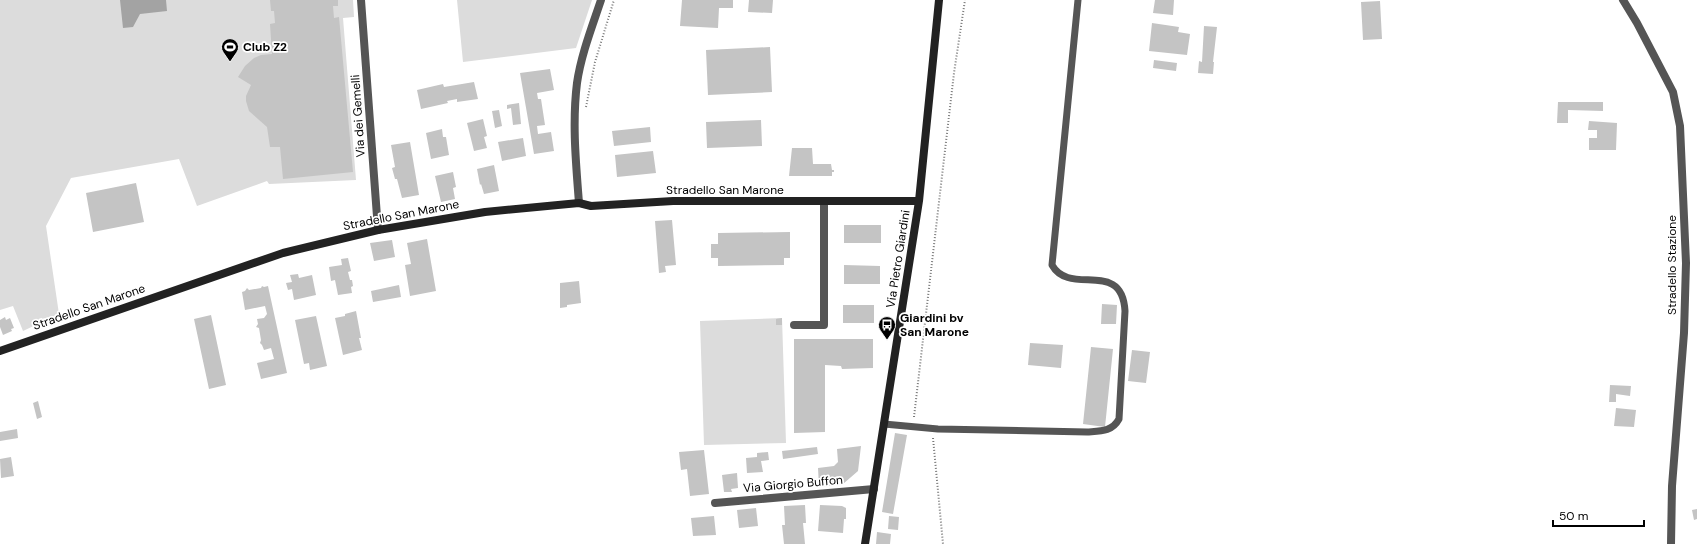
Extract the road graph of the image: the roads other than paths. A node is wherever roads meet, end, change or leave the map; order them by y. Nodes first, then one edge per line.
1 (361, 0) edge
2 (600, 0) edge
3 (939, 0) edge
4 (1078, 0) edge
5 (1623, 0) edge
6 (919, 200) junction
7 (824, 201) junction
8 (579, 204) junction
9 (378, 230) junction
10 (794, 325) dead end
11 (0, 351) edge
12 (884, 424) junction
13 (874, 489) junction
14 (715, 503) dead end
15 (865, 544) edge
16 (1671, 544) edge

1 - 9 street, Via dei Gemelli
2 - 8 street
3 - 6 street, Via Pietro Giardini
4 - 12 lane
5 - 16 street, Stradello Stazione
6 - 7 street, Stradello San Marone
6 - 12 street, Via Pietro Giardini
7 - 8 street, Stradello San Marone
7 - 10 street
8 - 9 street, Stradello San Marone
9 - 11 street, Stradello San Marone
12 - 13 street, Via Pietro Giardini
13 - 14 street, Via Giorgio Buffon
13 - 15 street, Via Pietro Giardini

